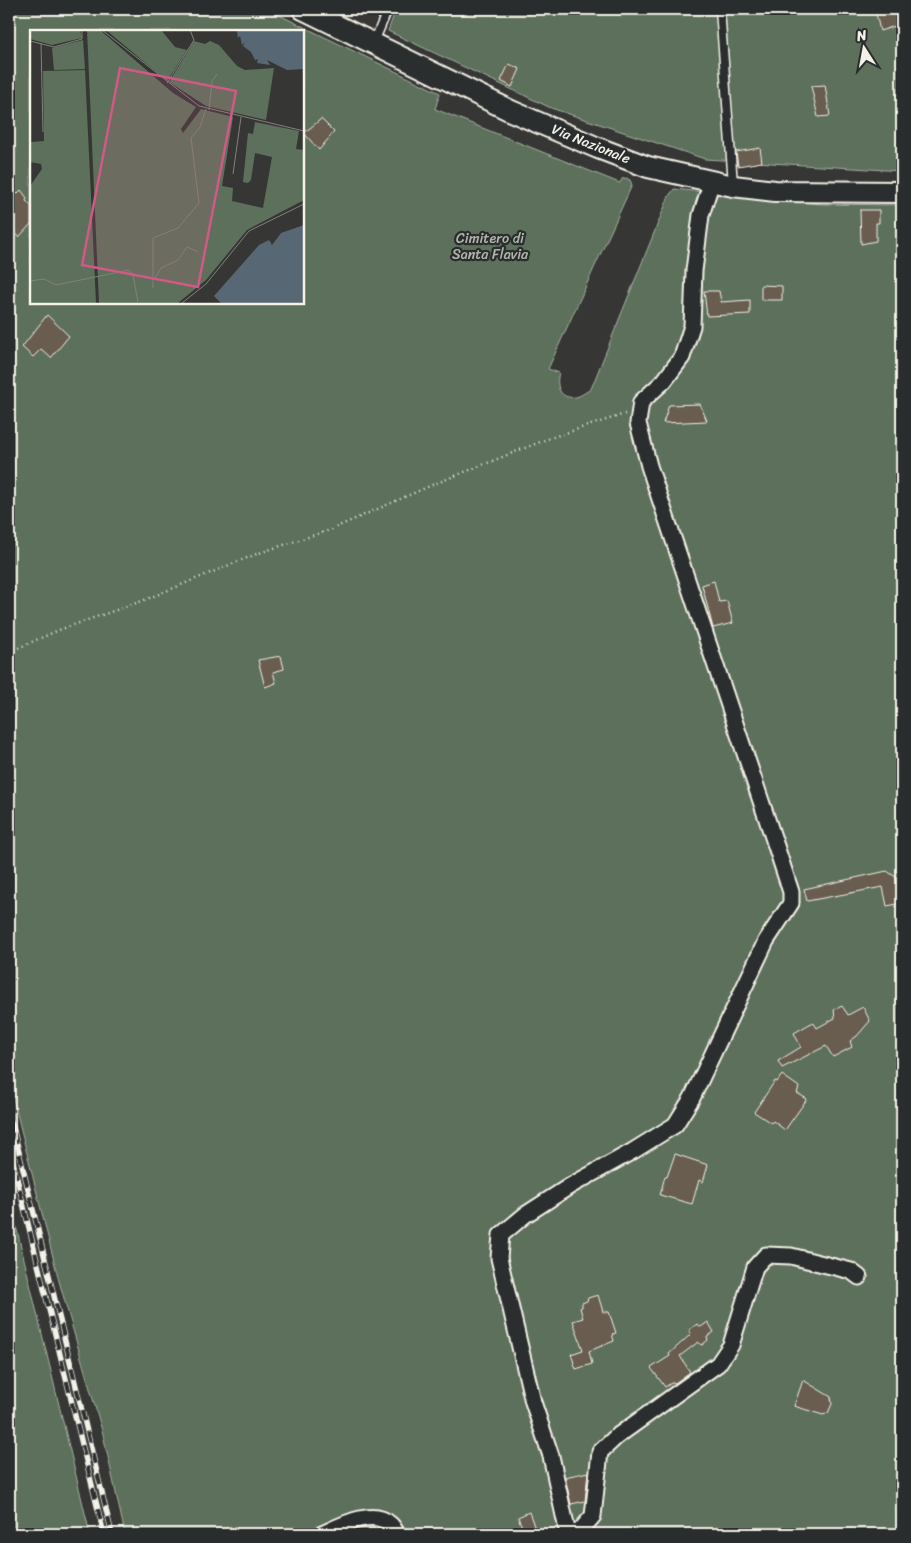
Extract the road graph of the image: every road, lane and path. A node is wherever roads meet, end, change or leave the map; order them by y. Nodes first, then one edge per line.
1 (303, 9) edge
2 (388, 9) edge
3 (720, 9) edge
4 (373, 44) junction
5 (712, 181) junction
6 (733, 186) junction
7 (902, 192) edge
8 (640, 409) junction
9 (9, 652) edge
10 (859, 1277) dead end
11 (322, 1534) edge
12 (397, 1534) edge
13 (569, 1534) edge

1 - 4 main road, Via Nazionale
2 - 4 lane
3 - 6 lane
4 - 5 main road, Via Nazionale
5 - 6 main road, Via Nazionale
5 - 8 street
6 - 7 main road, Via Nazionale
8 - 9 path
8 - 13 street
10 - 13 street
11 - 12 street

